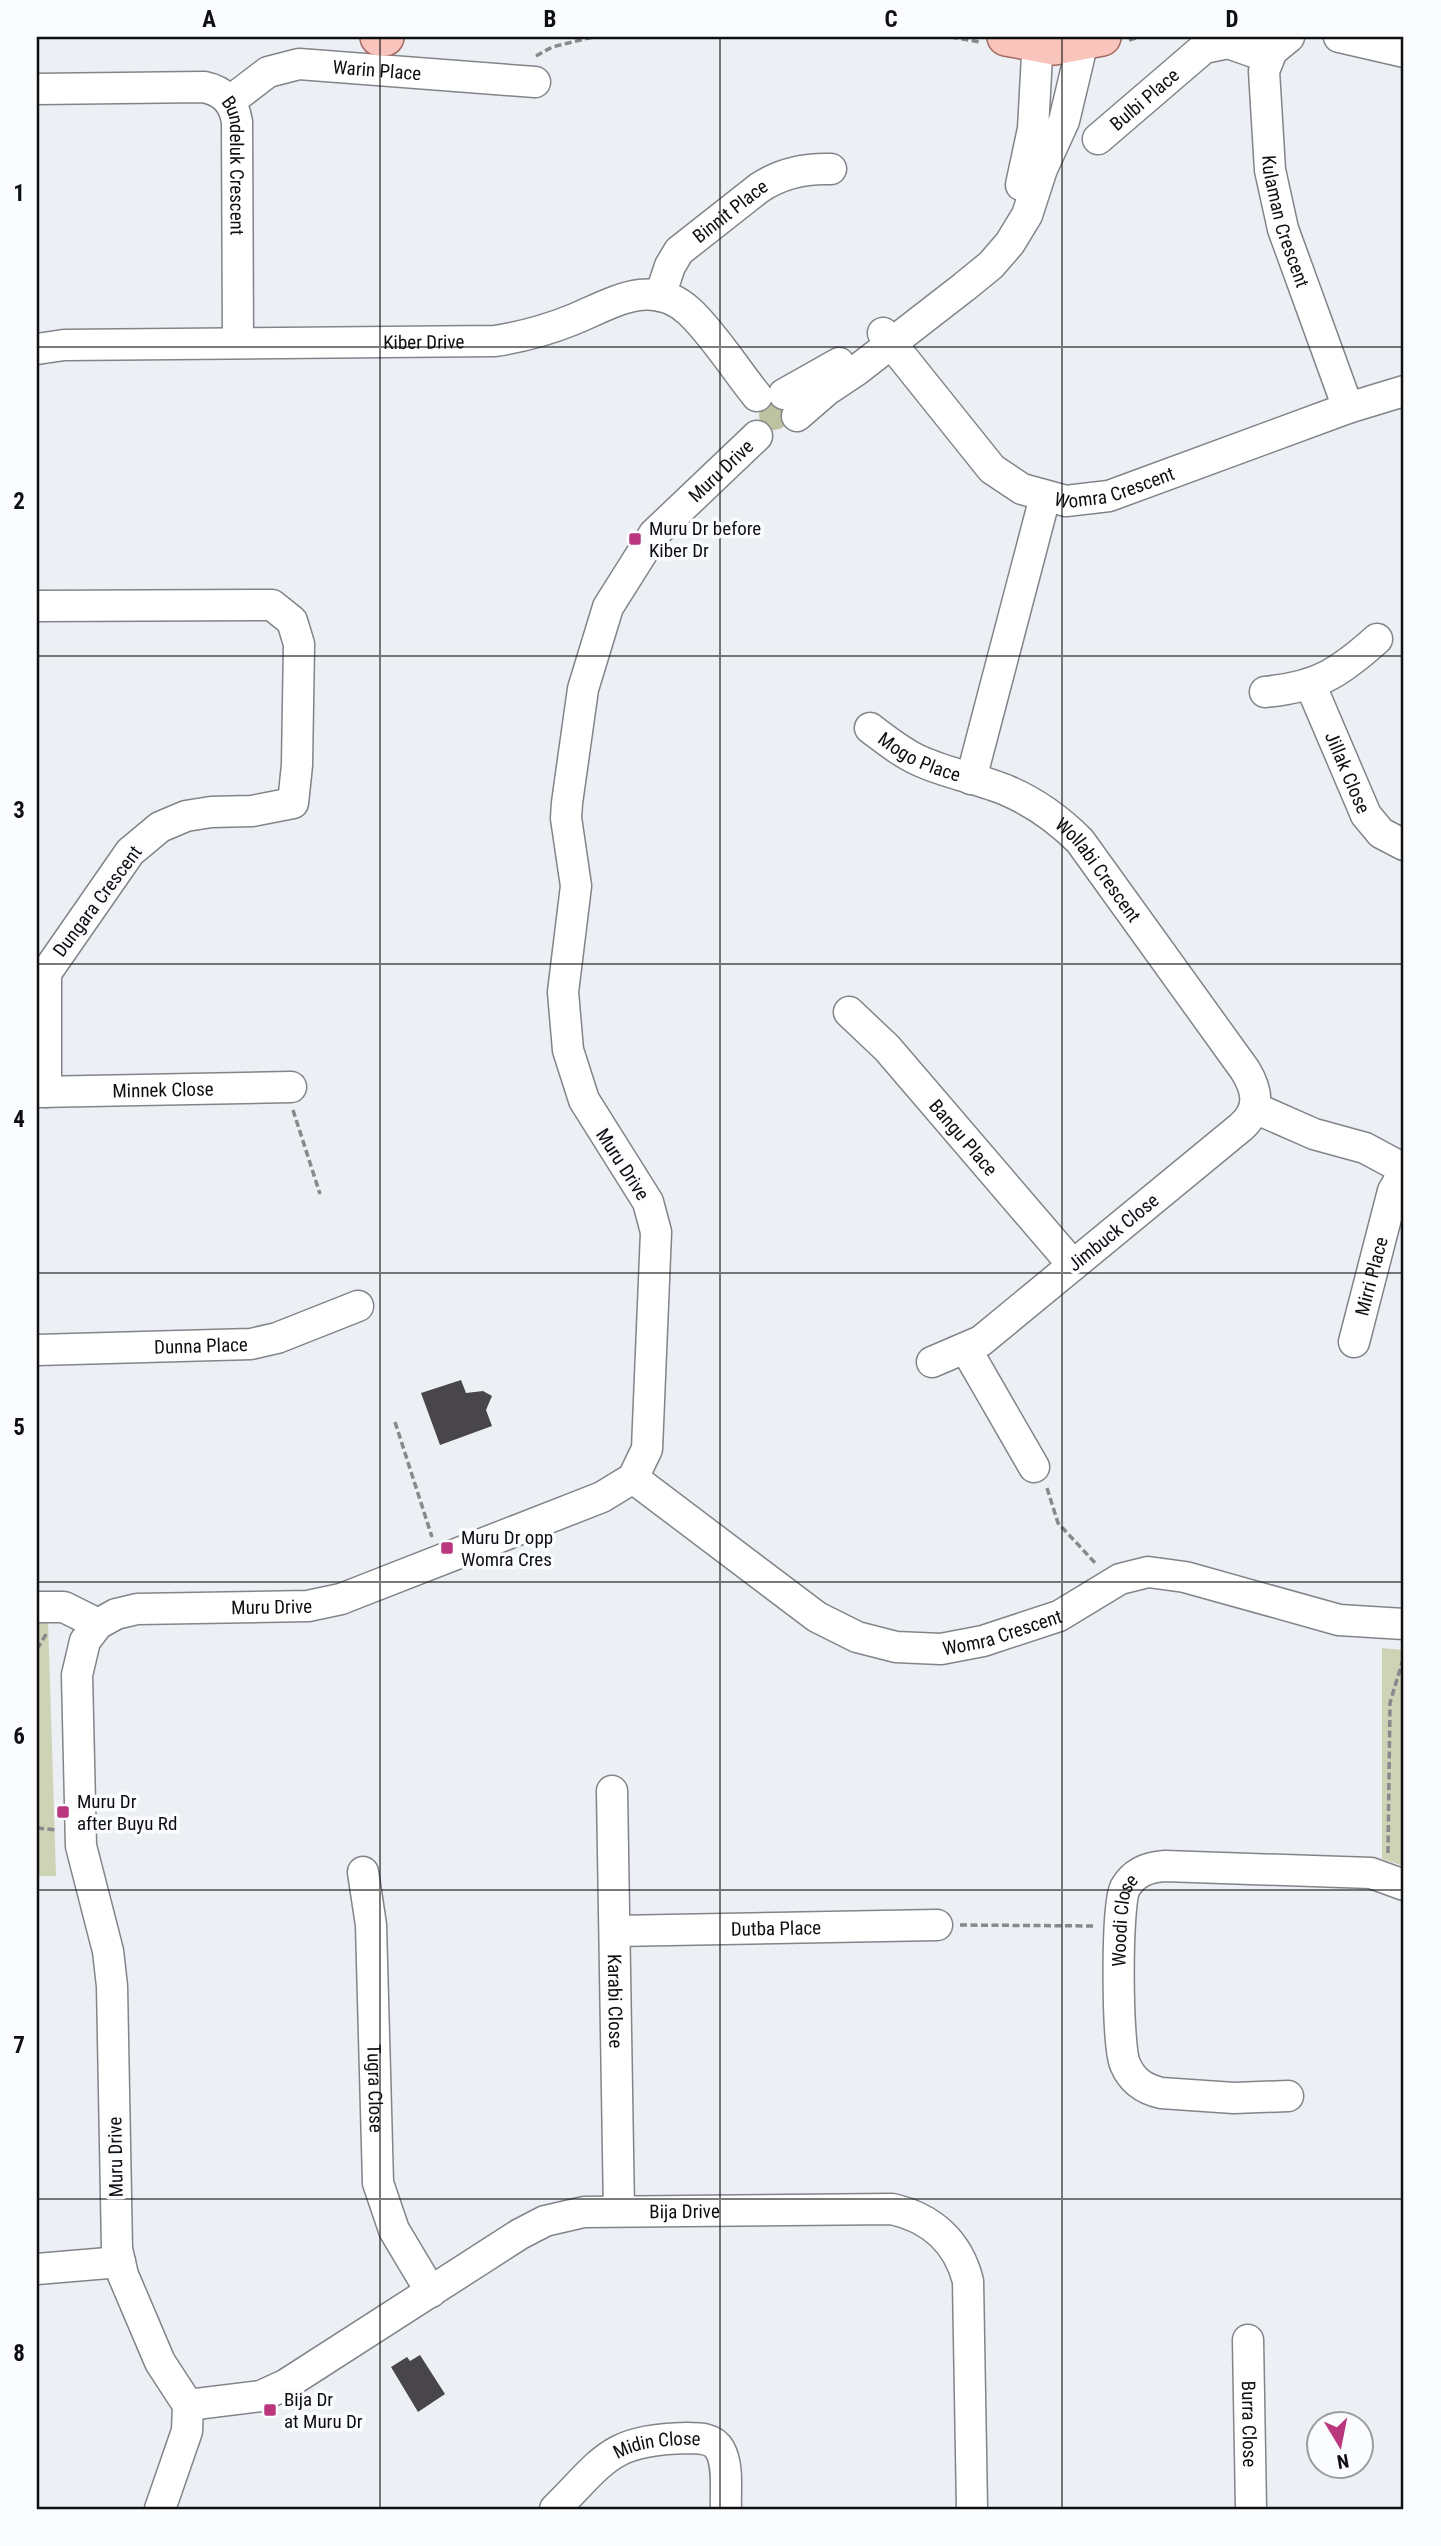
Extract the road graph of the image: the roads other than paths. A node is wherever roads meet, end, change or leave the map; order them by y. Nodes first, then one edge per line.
1 (379, 37) edge
2 (385, 37) edge
3 (1289, 37) edge
4 (1339, 37) edge
5 (1027, 39) edge
6 (1090, 39) edge
7 (1404, 52) edge
8 (1268, 57) junction
9 (528, 81) road end
10 (37, 89) edge
11 (230, 101) junction
12 (1098, 139) dead end
13 (831, 169) dead end
14 (660, 296) junction
15 (887, 338) junction
16 (237, 343) junction
17 (37, 349) edge
18 (1404, 391) edge
19 (779, 402) junction
20 (1348, 408) junction
21 (757, 436) junction
22 (1045, 498) junction
23 (37, 606) edge
24 (1377, 639) dead end
25 (1311, 686) junction
26 (1265, 692) dead end
27 (870, 728) dead end
28 (971, 779) junction
29 (1404, 845) edge
30 (849, 1012) dead end
31 (291, 1087) road end
32 (41, 1092) edge
33 (1255, 1108) junction
34 (1404, 1171) edge
35 (1073, 1265) junction
36 (358, 1306) dead end
37 (1354, 1342) dead end
38 (965, 1349) junction
39 (37, 1350) edge
40 (932, 1363) dead end
41 (1034, 1467) road end
42 (634, 1478) junction
43 (37, 1607) edge
44 (98, 1624) junction
45 (1404, 1624) edge
46 (612, 1791) dead end
47 (363, 1872) dead end
48 (1396, 1881) edge
49 (937, 1925) road end
50 (615, 1931) junction
51 (1288, 2096) dead end
52 (619, 2211) junction
53 (120, 2262) junction
54 (37, 2269) edge
55 (431, 2292) junction
56 (1248, 2340) dead end
57 (188, 2405) junction
58 (160, 2509) edge
59 (555, 2509) edge
60 (726, 2509) edge
61 (972, 2509) edge
62 (1251, 2509) edge

1 - 2 main road
3 - 8 street
4 - 7 street
5 - 6 main road
5 - 15 street
6 - 15 street
8 - 12 street, Bulbi Place
8 - 20 street, Kulaman Crescent
9 - 11 street, Warin Place
10 - 11 street, Bundeluk Crescent
11 - 16 street, Bundeluk Crescent
13 - 14 street, Binnit Place
14 - 16 street, Kiber Drive
14 - 19 street, Kiber Drive
15 - 19 street
15 - 22 street, Womra Crescent
16 - 17 street, Kiber Drive
18 - 20 street, Womra Crescent
19 - 21 street
19 - 21 street
20 - 22 street, Womra Crescent
21 - 42 street, Muru Drive
22 - 28 street
23 - 32 street, Dungara Crescent
24 - 25 street
25 - 26 street
25 - 29 street, Jillak Close
27 - 28 street, Mogo Place
28 - 33 street, Wollabi Crescent
30 - 35 street, Bangu Place
31 - 32 street, Minnek Close
33 - 34 street
33 - 35 street, Jimbuck Close
34 - 37 street, Mirri Place
35 - 38 street, Jimbuck Close
36 - 39 street, Dunna Place
38 - 40 street, Jimbuck Close
38 - 41 street
42 - 44 street, Muru Drive
42 - 45 street, Womra Crescent
43 - 44 street
44 - 53 street, Muru Drive
46 - 50 street, Karabi Close
47 - 55 street, Tugra Close
48 - 51 street, Woodi Close
49 - 50 street, Dutba Place
50 - 52 street, Karabi Close
52 - 55 street, Bija Drive
52 - 61 street, Bija Drive
53 - 54 street
53 - 57 street, Muru Drive
55 - 57 street, Bija Drive
56 - 62 street, Burra Close
57 - 58 street
59 - 60 street, Midin Close

